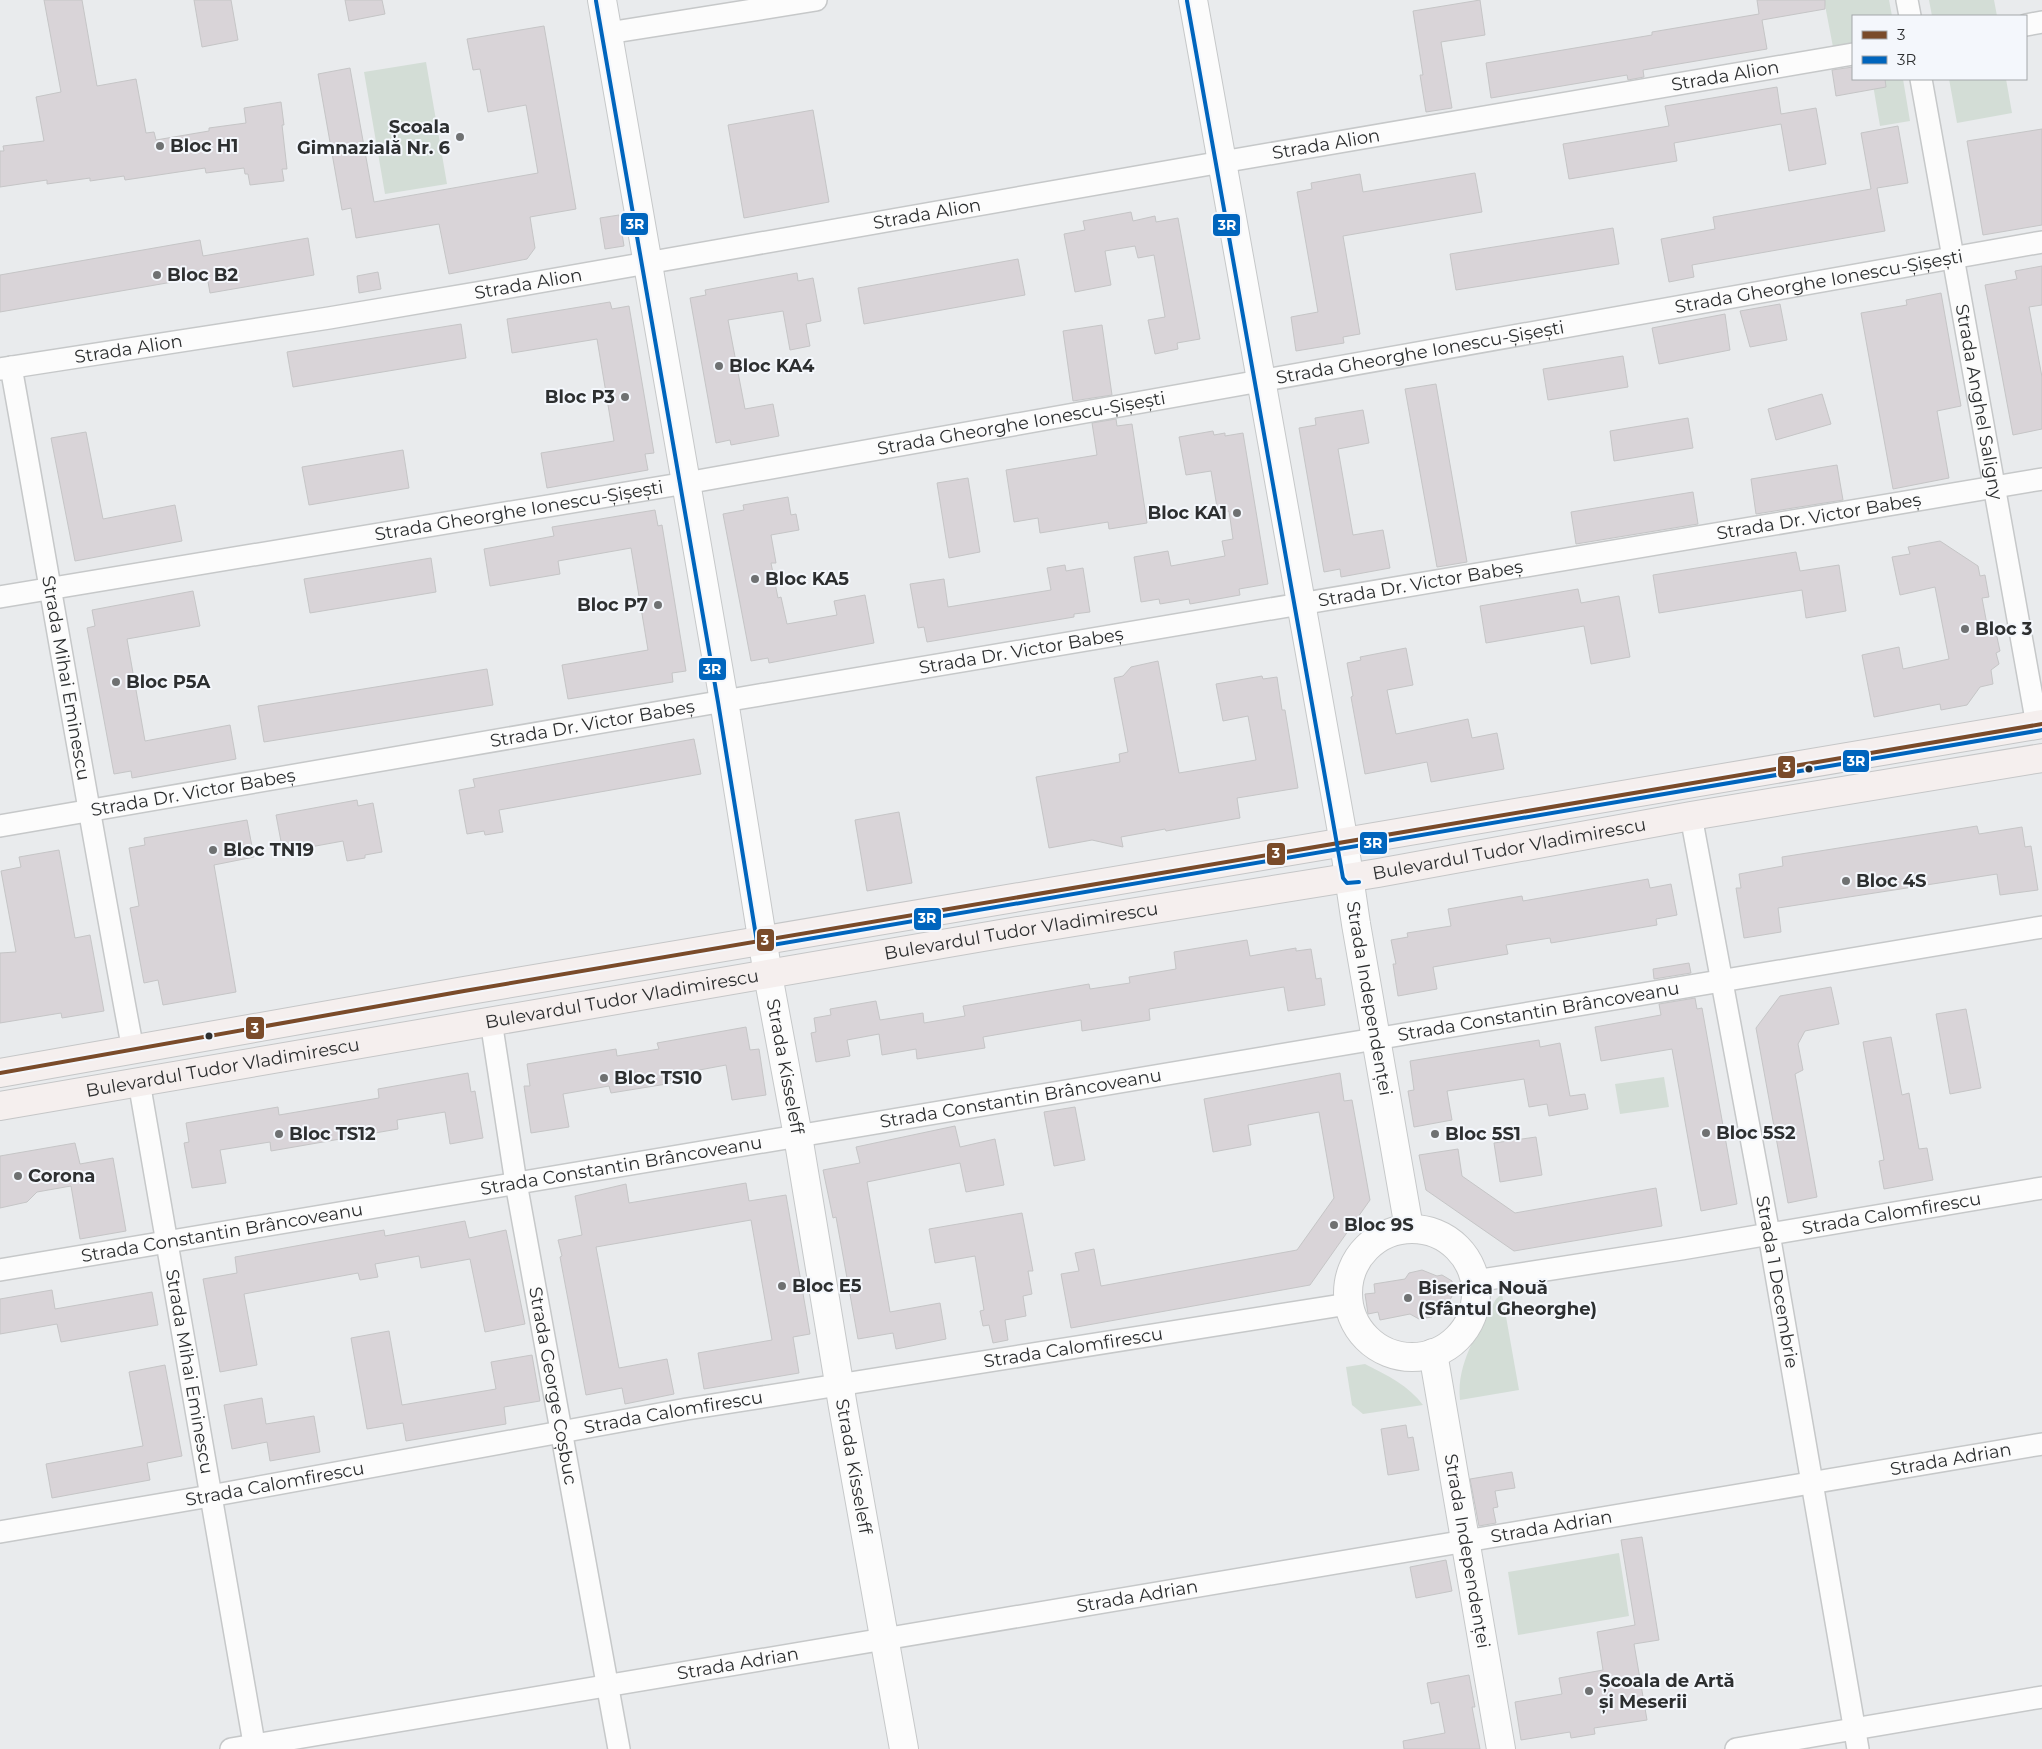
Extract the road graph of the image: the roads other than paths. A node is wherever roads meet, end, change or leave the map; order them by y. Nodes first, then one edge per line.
1 (602, 0) edge
2 (816, 0) edge
3 (1193, 0) edge
4 (1907, 0) edge
5 (1910, 15) edge
6 (2042, 22) edge
7 (2027, 25) edge
8 (608, 33) junction
9 (1852, 54) edge
10 (1921, 80) edge
11 (1222, 162) junction
12 (2042, 242) edge
13 (1952, 257) junction
14 (648, 264) junction
15 (5, 368) edge
16 (1262, 382) junction
17 (2042, 479) edge
18 (686, 483) junction
19 (1994, 488) junction
20 (51, 589) junction
21 (0, 597) edge
22 (1300, 604) junction
23 (724, 701) junction
24 (2040, 725) edge
25 (2042, 758) edge
26 (88, 810) junction
27 (1691, 816) junction
28 (0, 826) edge
29 (1344, 843) junction
30 (1349, 878) junction
31 (2042, 927) edge
32 (763, 941) junction
33 (768, 975) junction
34 (1721, 981) junction
35 (491, 1021) junction
36 (1375, 1040) junction
37 (133, 1050) junction
38 (0, 1073) edge
39 (139, 1082) junction
40 (0, 1106) edge
41 (798, 1136) junction
42 (516, 1183) junction
43 (2042, 1188) edge
44 (1409, 1228) junction
45 (1769, 1234) junction
46 (166, 1243) junction
47 (0, 1270) edge
48 (1475, 1281) junction
49 (1348, 1304) junction
50 (1433, 1353) junction
51 (839, 1385) junction
52 (561, 1432) junction
53 (2042, 1444) edge
54 (1812, 1482) junction
55 (210, 1496) junction
56 (0, 1532) edge
57 (1464, 1542) junction
58 (884, 1638) junction
59 (608, 1684) junction
60 (2042, 1698) edge
61 (1856, 1739) edge
62 (255, 1747) edge
63 (231, 1749) edge
64 (619, 1749) edge
65 (904, 1749) edge
66 (1501, 1749) edge
67 (1736, 1749) edge

1 - 8 street, Strada Kisseleff
2 - 8 street
3 - 11 street, Strada Independenței
4 - 5 street
6 - 7 street
8 - 14 street, Strada Kisseleff
9 - 11 street, Strada Alion
10 - 13 street, Strada Anghel Saligny
11 - 14 street, Strada Alion
11 - 16 street, Strada Independenței
12 - 13 street, Strada Gheorghe Ionescu-Șișești
13 - 16 street, Strada Gheorghe Ionescu-Șișești
13 - 19 street, Strada Anghel Saligny
14 - 15 street, Strada Alion
14 - 18 street, Strada Kisseleff
15 - 20 street, Strada Mihai Eminescu
16 - 18 street, Strada Gheorghe Ionescu-Șișești
16 - 22 street, Strada Independenței
17 - 19 street, Strada Dr. Victor Babeș
18 - 20 street, Strada Gheorghe Ionescu-Șișești
18 - 23 street, Strada Kisseleff
19 - 22 street, Strada Dr. Victor Babeș
19 - 24 street, Strada Anghel Saligny
20 - 21 street, Strada Gheorghe Ionescu-Șișești
20 - 26 street, Strada Mihai Eminescu
22 - 23 street, Strada Dr. Victor Babeș
22 - 29 street, Strada Independenței
23 - 26 street, Strada Dr. Victor Babeș
23 - 32 street, Strada Kisseleff
24 - 29 main road, Bulevardul Tudor Vladimirescu
25 - 27 main road, Bulevardul Tudor Vladimirescu
26 - 28 street, Strada Dr. Victor Babeș
26 - 37 street, Strada Mihai Eminescu
27 - 30 main road, Bulevardul Tudor Vladimirescu
27 - 34 street, Strada 1 Decembrie
29 - 30 street, Strada Independenței
29 - 32 main road, Bulevardul Tudor Vladimirescu
30 - 33 main road, Bulevardul Tudor Vladimirescu
30 - 36 street, Strada Independenței
31 - 34 street, Strada Constantin Brâncoveanu
32 - 33 street, Strada Kisseleff
32 - 37 main road, Bulevardul Tudor Vladimirescu
33 - 35 main road, Bulevardul Tudor Vladimirescu
33 - 41 street, Strada Kisseleff
34 - 36 street, Strada Constantin Brâncoveanu
34 - 45 street, Strada 1 Decembrie
35 - 39 main road, Bulevardul Tudor Vladimirescu
35 - 42 street, Strada George Coșbuc
36 - 41 street, Strada Constantin Brâncoveanu
36 - 44 street, Strada Independenței
37 - 38 main road, Bulevardul Tudor Vladimirescu
39 - 40 main road, Bulevardul Tudor Vladimirescu
39 - 46 street, Strada Mihai Eminescu
41 - 42 street, Strada Constantin Brâncoveanu
41 - 51 street, Strada Kisseleff
42 - 46 street, Strada Constantin Brâncoveanu
42 - 52 street, Strada George Coșbuc
43 - 45 street, Strada Calomfirescu
44 - 48 street
44 - 49 street
45 - 48 street, Strada Calomfirescu
45 - 54 street, Strada 1 Decembrie
46 - 47 street, Strada Constantin Brâncoveanu
46 - 55 street, Strada Mihai Eminescu
48 - 50 street
49 - 50 street
49 - 51 street, Strada Calomfirescu
50 - 57 street, Strada Independenței
51 - 52 street, Strada Calomfirescu
51 - 58 street, Strada Kisseleff
52 - 55 street, Strada Calomfirescu
52 - 59 street, Strada George Coșbuc
53 - 54 street, Strada Adrian
54 - 57 street, Strada Adrian
54 - 61 street, Strada 1 Decembrie
55 - 56 street, Strada Calomfirescu
55 - 62 street, Strada Mihai Eminescu
57 - 58 street, Strada Adrian
57 - 66 street, Strada Independenței
58 - 59 street, Strada Adrian
58 - 65 street, Strada Kisseleff
59 - 62 street, Strada Adrian
59 - 64 street, Strada George Coșbuc
60 - 61 street
61 - 67 street
62 - 63 street, Strada Adrian

